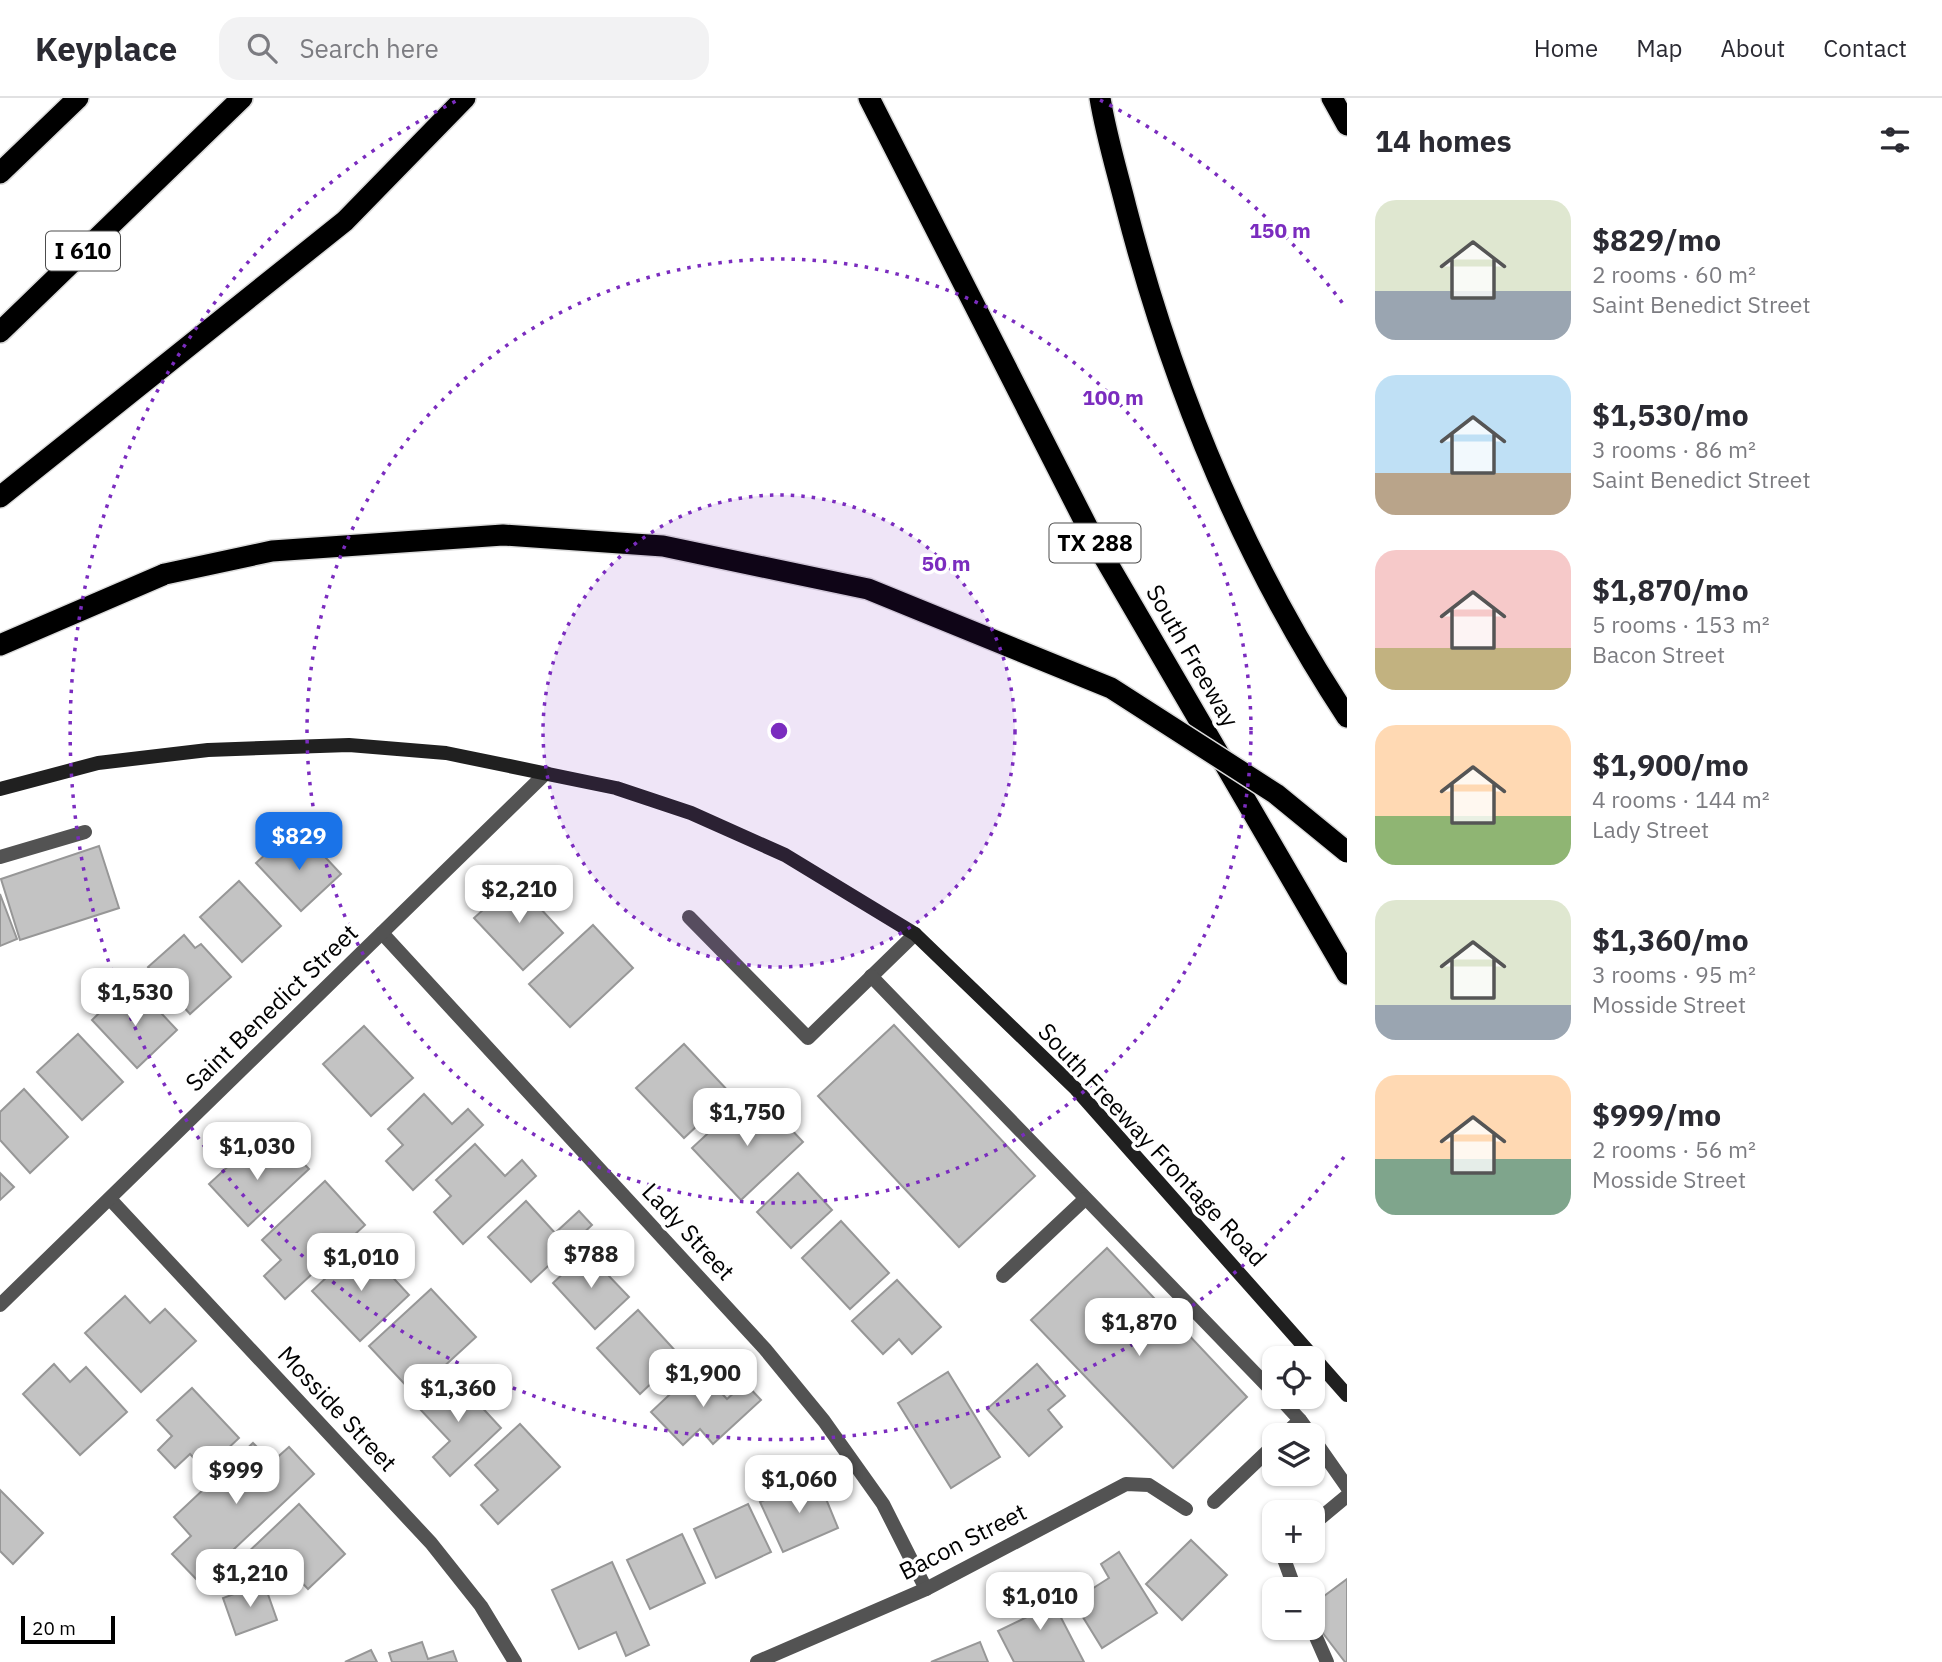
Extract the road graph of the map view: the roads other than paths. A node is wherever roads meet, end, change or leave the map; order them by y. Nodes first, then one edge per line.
1 (78, 98) edge
2 (242, 98) edge
3 (465, 98) edge
4 (869, 98) edge
5 (1100, 98) edge
6 (1332, 98) edge
7 (1347, 125) edge
8 (0, 173) edge
9 (0, 332) edge
10 (0, 497) edge
11 (0, 645) edge
12 (1347, 716) edge
13 (546, 773) junction
14 (0, 789) edge
15 (85, 832) dead end
16 (1347, 852) edge
17 (0, 857) edge
18 (689, 917) dead end
19 (382, 933) junction
20 (915, 933) junction
21 (1347, 974) edge
22 (871, 976) junction
23 (110, 1199) junction
24 (1085, 1199) junction
25 (1003, 1276) dead end
26 (0, 1305) edge
27 (1262, 1381) edge
28 (1347, 1395) edge
29 (1289, 1409) edge
30 (1300, 1420) junction
31 (1297, 1423) edge
32 (1302, 1423) edge
33 (1325, 1455) edge
34 (1262, 1456) edge
35 (1347, 1487) edge
36 (1347, 1496) edge
37 (1214, 1502) dead end
38 (1186, 1509) dead end
39 (1325, 1514) edge
40 (926, 1589) junction
41 (1317, 1640) edge
42 (515, 1662) edge
43 (757, 1662) edge
44 (1327, 1662) edge

1 - 8 highway
2 - 9 highway, I 610
3 - 10 highway
4 - 21 highway, South Freeway / TX 288
5 - 12 highway
6 - 7 highway
11 - 16 highway, bridge
13 - 14 main road, South Freeway Frontage Road
13 - 19 street, Saint Benedict Street
13 - 20 main road, South Freeway Frontage Road
15 - 17 street
18 - 22 street
19 - 23 street, Saint Benedict Street
19 - 40 street, Lady Street
20 - 22 street
20 - 28 main road, South Freeway Frontage Road
22 - 24 street
23 - 26 street, Saint Benedict Street
23 - 42 street, Mosside Street
24 - 25 street
24 - 27 street
29 - 30 street
30 - 31 street
30 - 32 street
33 - 35 street
34 - 37 street
36 - 39 street
38 - 40 street, Bacon Street
40 - 43 street, Bacon Street
41 - 44 street

